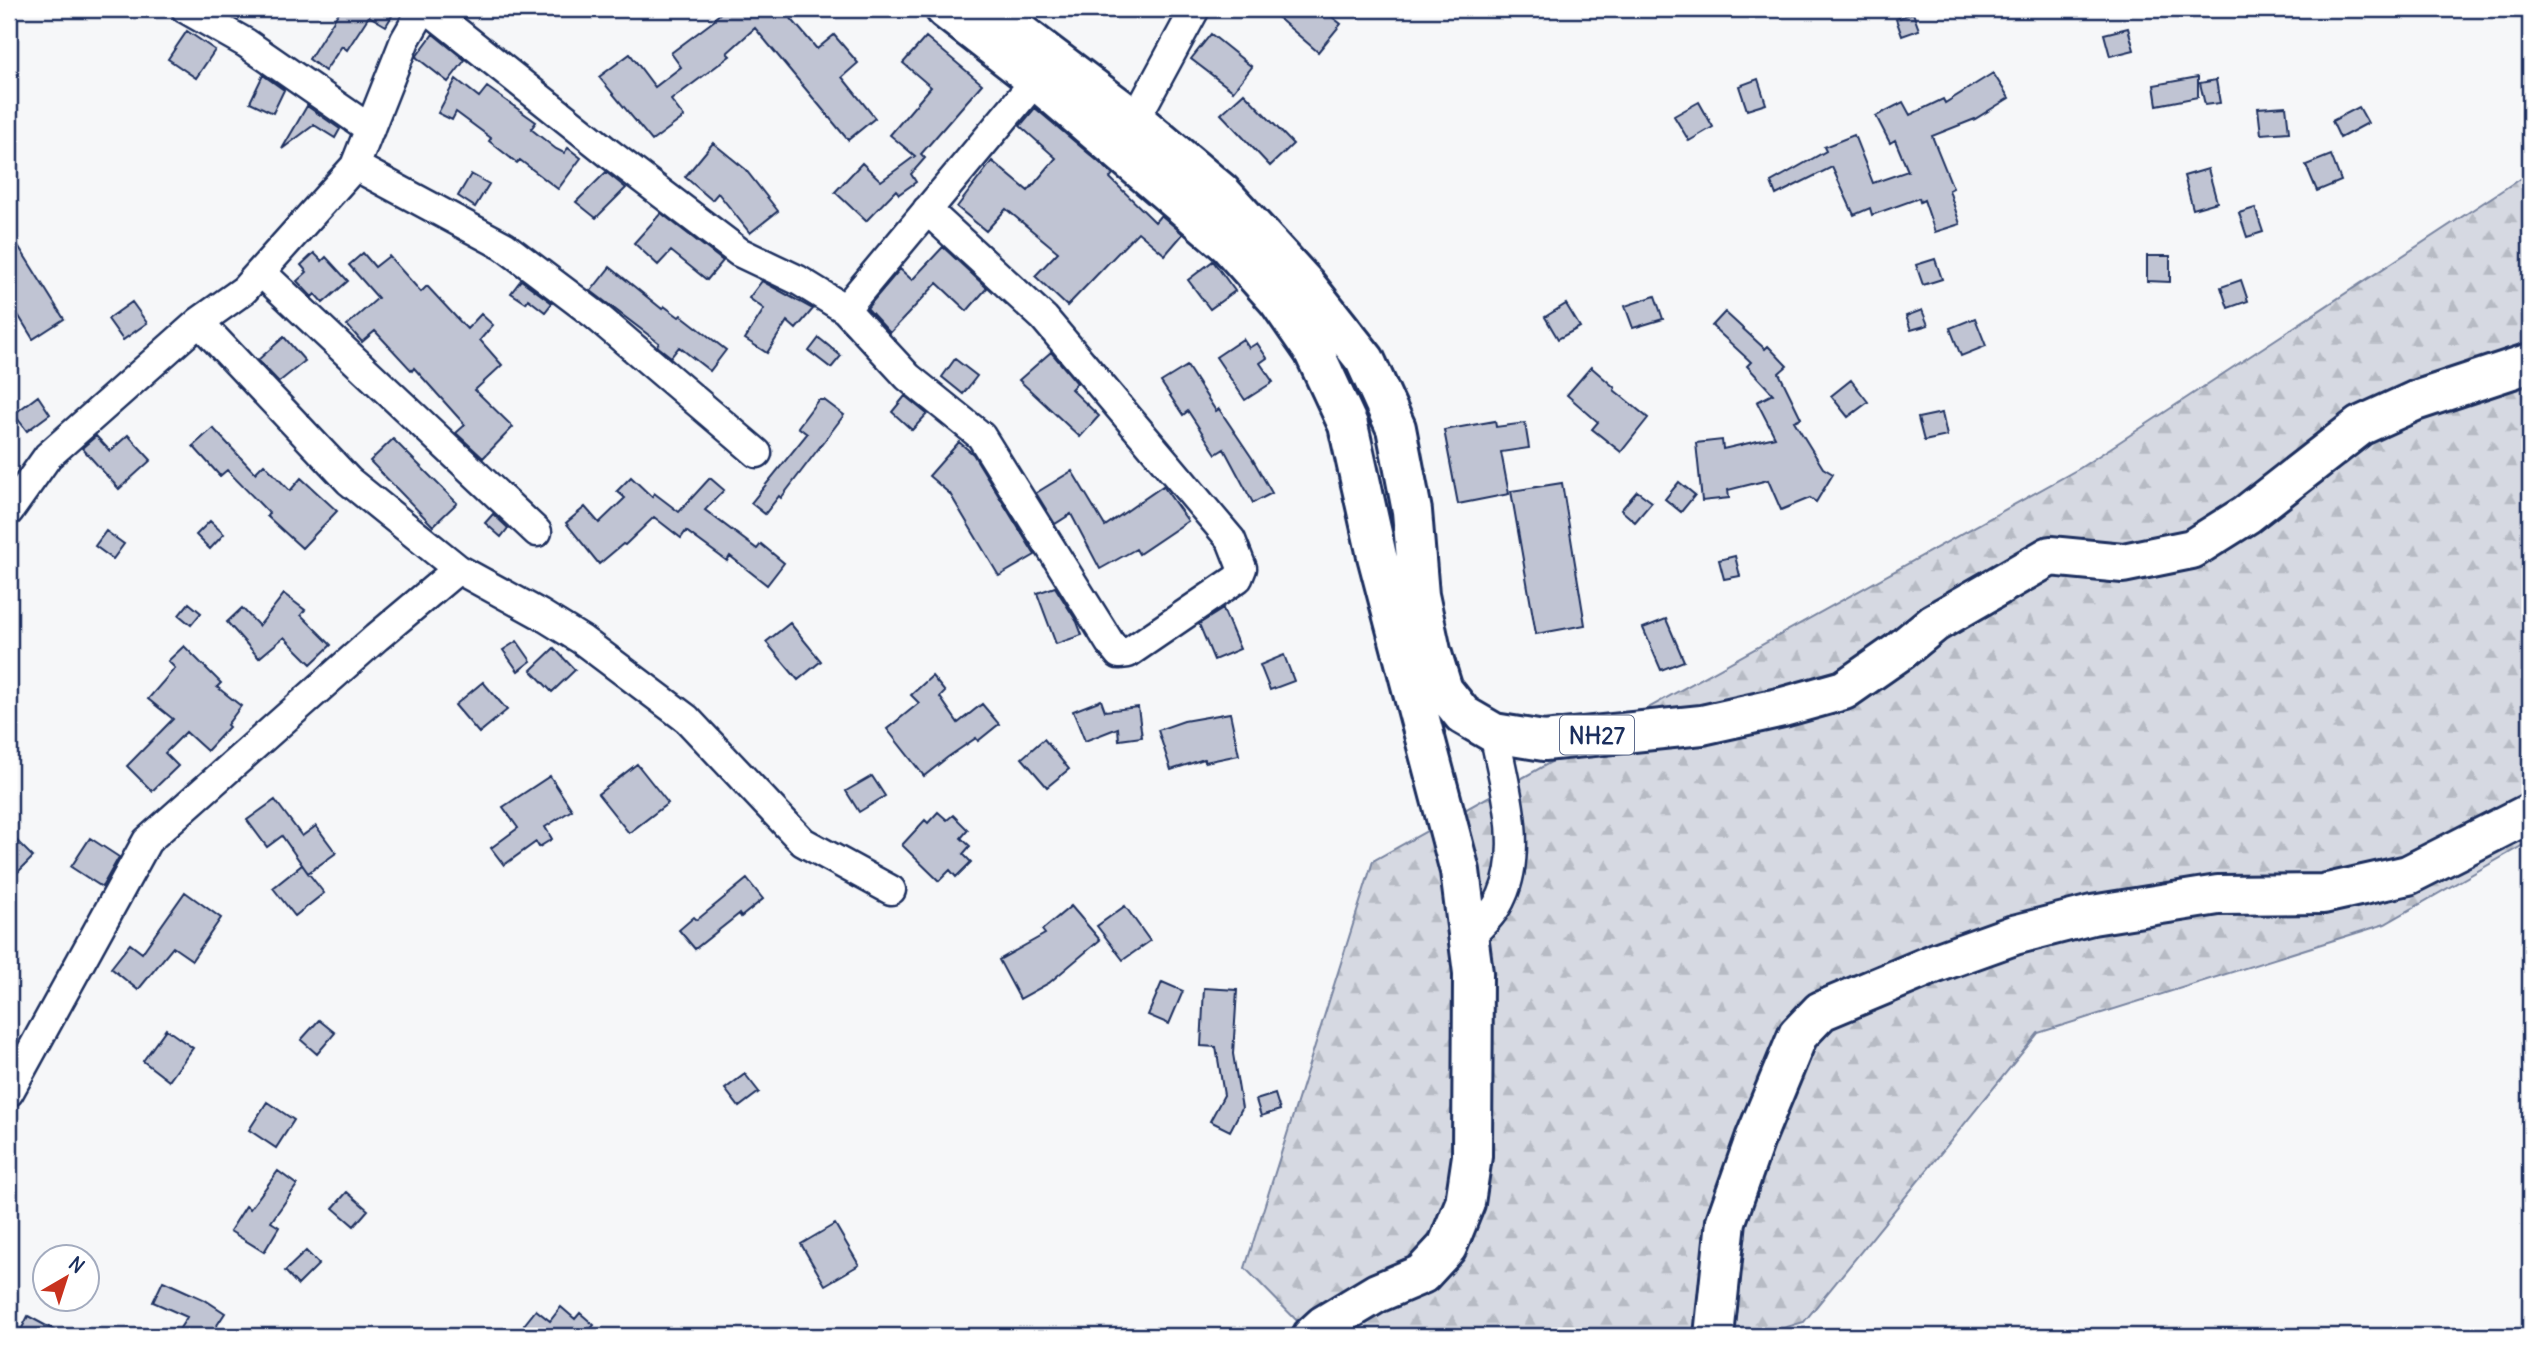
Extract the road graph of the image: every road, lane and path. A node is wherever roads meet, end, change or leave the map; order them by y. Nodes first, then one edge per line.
1 (187, 9) edge
2 (425, 9) edge
3 (945, 9) edge
4 (1195, 9) edge
5 (998, 11) edge
6 (1036, 80) junction
7 (1135, 120) junction
8 (370, 129) junction
9 (355, 166) junction
10 (927, 210) junction
11 (261, 272) junction
12 (845, 309) junction
13 (199, 322) junction
14 (2530, 363) edge
15 (757, 453) dead end
16 (9, 511) edge
17 (537, 532) dead end
18 (457, 569) junction
19 (1494, 733) junction
20 (2530, 813) edge
21 (891, 890) dead end
22 (1469, 938) junction
23 (9, 1092) edge
24 (1312, 1336) edge
25 (1714, 1336) edge

1 - 8 street
2 - 8 street
2 - 12 street
3 - 6 highway
4 - 7 street
5 - 7 highway, NH27
6 - 10 street
6 - 22 highway
7 - 19 highway, NH27
8 - 9 street
9 - 11 street
9 - 15 street
10 - 12 street
10 - 12 street
11 - 13 street
11 - 17 street
13 - 16 street
13 - 18 street
14 - 19 highway, NH27
18 - 21 street
18 - 23 street
19 - 22 street
20 - 25 highway
22 - 24 highway

